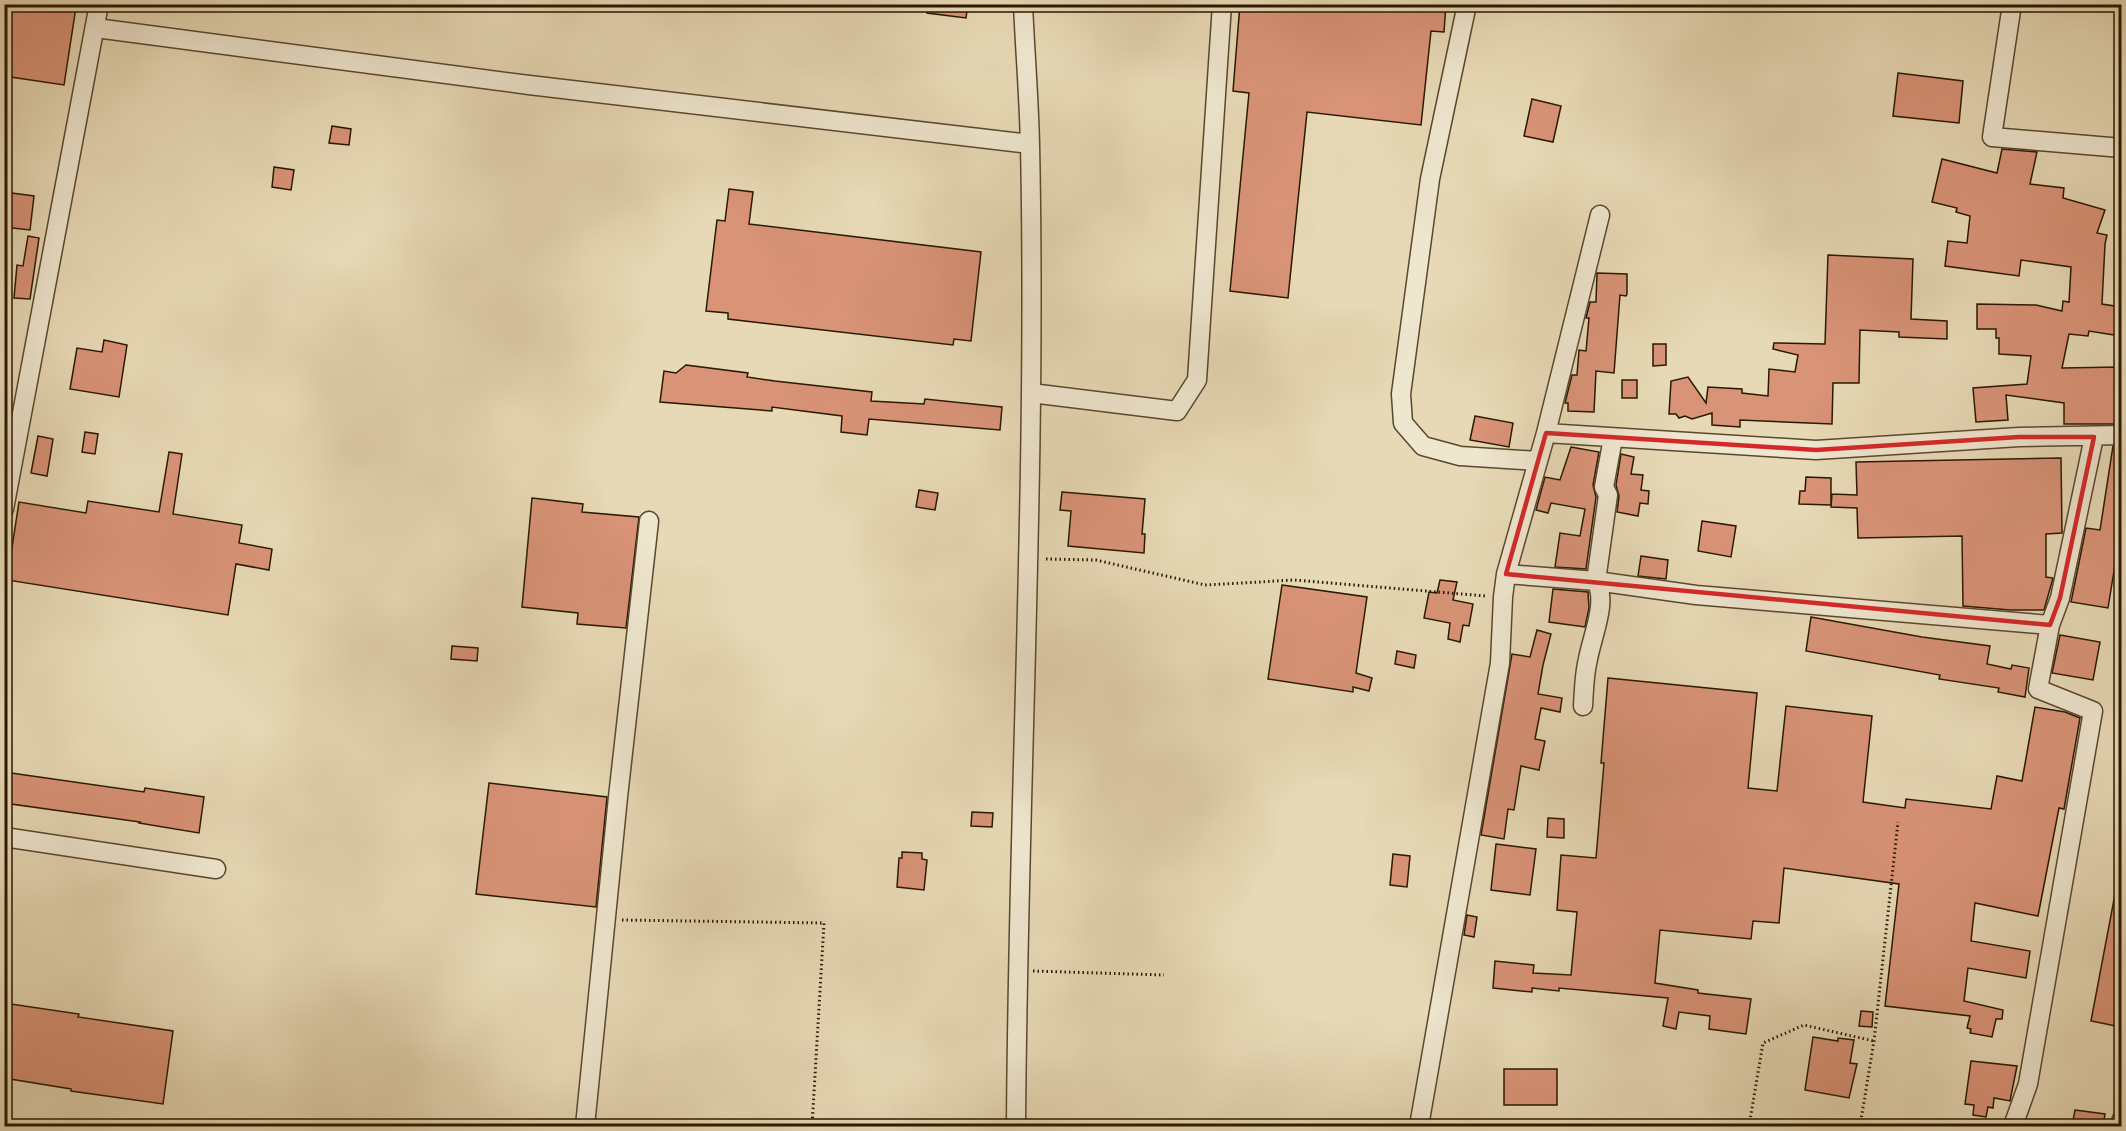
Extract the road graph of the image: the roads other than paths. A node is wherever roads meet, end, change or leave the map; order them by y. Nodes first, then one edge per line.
1 (99, 4) edge
2 (1023, 4) edge
3 (1222, 4) edge
4 (1467, 4) edge
5 (2012, 4) edge
6 (96, 28) junction
7 (1030, 144) junction
8 (2121, 148) edge
9 (1600, 215) dead end
10 (1031, 393) junction
11 (1546, 433) junction
12 (2121, 435) edge
13 (2094, 437) junction
14 (1613, 438) junction
15 (1538, 461) junction
16 (4, 509) edge
17 (649, 521) dead end
18 (1506, 574) junction
19 (1596, 581) junction
20 (2050, 625) junction
21 (1583, 706) dead end
22 (4, 837) edge
23 (216, 869) dead end
24 (2121, 1119) edge
25 (585, 1126) edge
26 (1016, 1126) edge
27 (1419, 1126) edge
28 (2013, 1126) edge
29 (2120, 1126) edge

1 - 6 street
2 - 7 street
3 - 10 street
4 - 15 street
5 - 8 street
6 - 7 street
6 - 16 street
7 - 10 street
9 - 11 street
10 - 26 street
11 - 14 street
11 - 15 street
12 - 13 street
13 - 14 street
13 - 20 street
14 - 19 street
15 - 18 street
17 - 25 street
18 - 19 street
18 - 27 street
19 - 20 street
19 - 21 street
20 - 28 street
22 - 23 street
24 - 29 street

